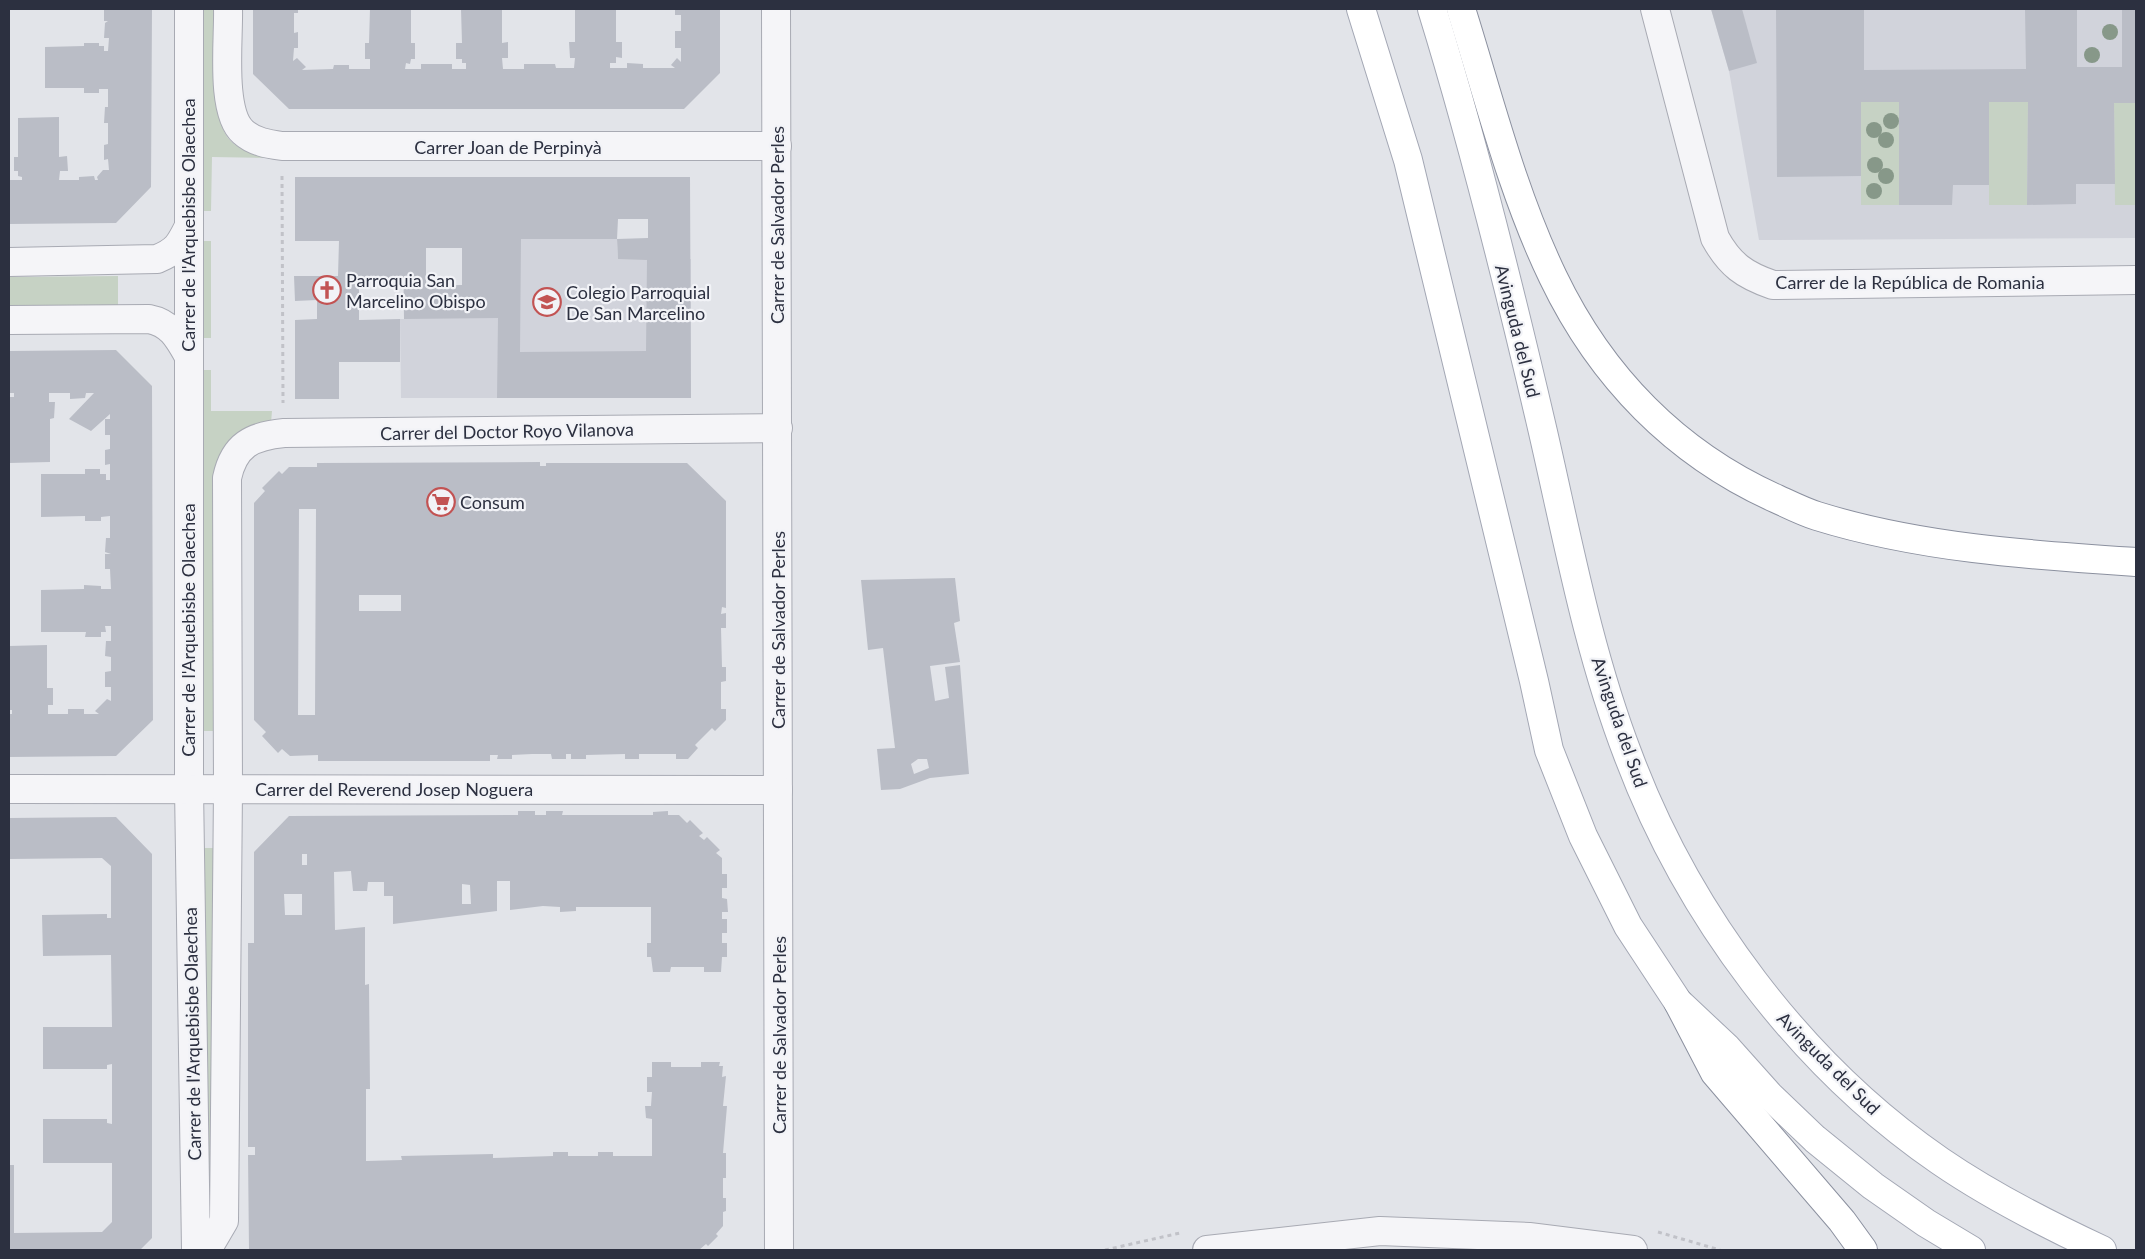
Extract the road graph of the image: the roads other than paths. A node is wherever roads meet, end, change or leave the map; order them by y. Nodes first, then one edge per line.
1 (189, 9) edge
2 (228, 9) edge
3 (776, 9) edge
4 (1361, 9) edge
5 (1432, 9) edge
6 (1461, 9) edge
7 (1655, 9) edge
8 (777, 146) junction
9 (189, 226) junction
10 (9, 262) edge
11 (2136, 280) edge
12 (9, 320) edge
13 (188, 355) junction
14 (778, 428) junction
15 (240, 448) joint
16 (2136, 562) edge
17 (189, 788) junction
18 (9, 789) edge
19 (228, 789) junction
20 (778, 790) junction
21 (1678, 1002) junction
22 (196, 1250) edge
23 (207, 1250) edge
24 (780, 1250) edge
25 (1207, 1250) edge
26 (1633, 1250) edge
27 (1863, 1250) edge
28 (1971, 1250) edge
29 (2102, 1250) edge

1 - 9 street, Carrer de l'Arquebisbe Olaechea
2 - 8 street, Carrer Joan de Perpinyà
3 - 8 street, Carrer de Salvador Perles
4 - 21 main road
5 - 29 main road, Avinguda del Sud
6 - 16 main road
7 - 11 street, Carrer de la República de Romania
8 - 14 street, Carrer de Salvador Perles
9 - 10 street
9 - 13 street, Carrer de l'Arquebisbe Olaechea
12 - 13 street
13 - 17 street, Carrer de l'Arquebisbe Olaechea
14 - 15 street, Carrer del Doctor Royo Vilanova
14 - 20 street, Carrer de Salvador Perles
15 - 19 street, Carrer de l'Arquebisbe Olaechea
17 - 18 street, Carrer del Reverend Josep Noguera
17 - 19 street, Carrer del Reverend Josep Noguera
17 - 22 street, Carrer de l'Arquebisbe Olaechea
19 - 20 street, Carrer del Reverend Josep Noguera
19 - 23 street, Carrer de l'Arquebisbe Olaechea
20 - 24 street, Carrer de Salvador Perles
21 - 27 main road
21 - 28 main road
25 - 26 street

